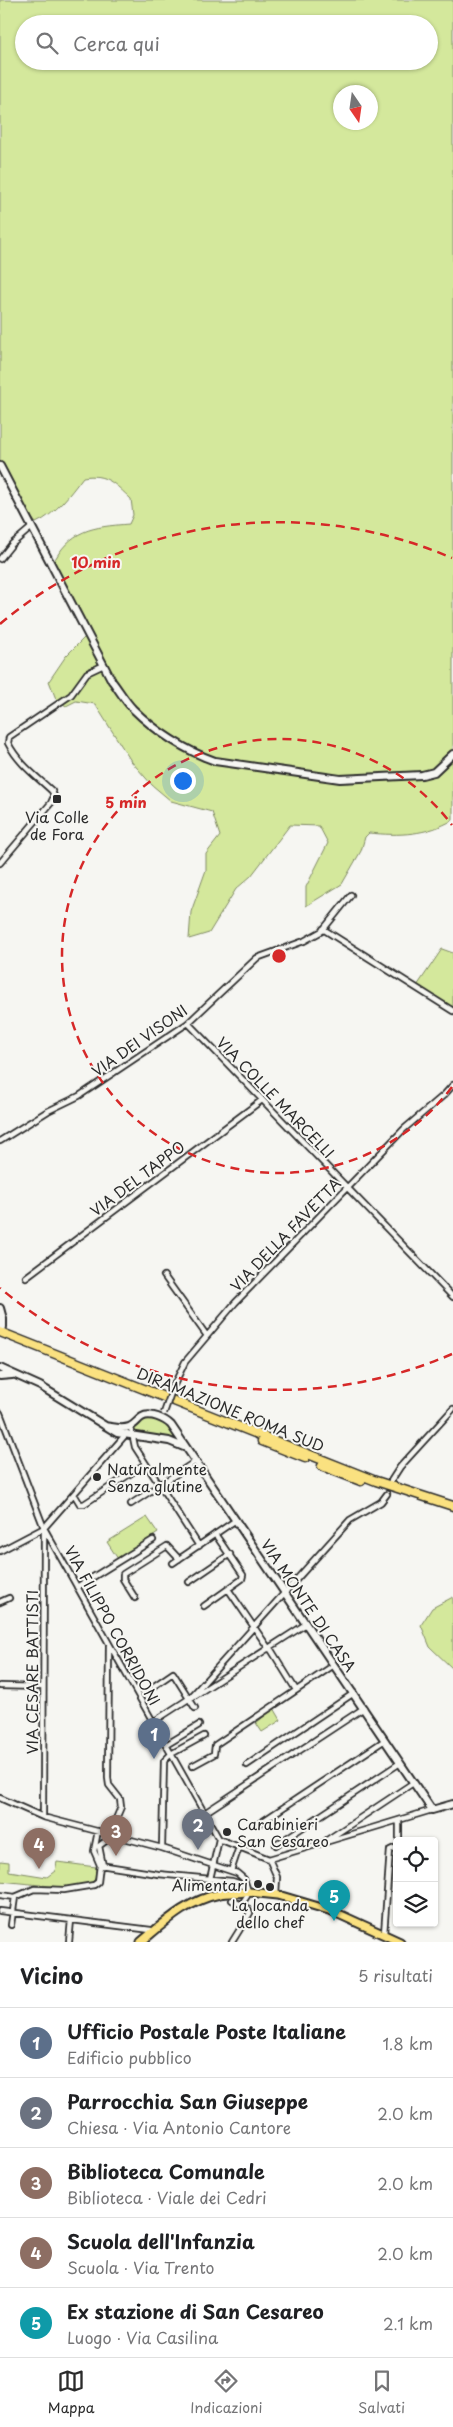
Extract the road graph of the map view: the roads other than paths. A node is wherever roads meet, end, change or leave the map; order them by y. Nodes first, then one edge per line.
1 (0, 466) edge
2 (32, 527) junction
3 (0, 559) edge
4 (104, 665) junction
5 (453, 754) edge
6 (0, 863) edge
7 (351, 895) dead end
8 (323, 929) junction
9 (453, 1011) edge
10 (188, 1023) junction
11 (453, 1084) edge
12 (262, 1100) junction
13 (0, 1140) edge
14 (346, 1188) junction
15 (26, 1276) dead end
16 (164, 1276) dead end
17 (453, 1298) edge
18 (1, 1312) edge
19 (2, 1329) edge
20 (207, 1336) junction
21 (0, 1338) edge
22 (0, 1368) edge
23 (0, 1374) edge
24 (13, 1375) junction
25 (453, 1409) edge
26 (0, 1413) edge
27 (162, 1416) junction
28 (132, 1426) junction
29 (113, 1429) junction
30 (128, 1435) junction
31 (182, 1439) junction
32 (169, 1442) junction
33 (118, 1444) junction
34 (189, 1450) junction
35 (196, 1460) junction
36 (145, 1464) junction
37 (391, 1481) dead end
38 (158, 1486) junction
39 (74, 1494) junction
40 (387, 1494) dead end
41 (131, 1504) dead end
42 (453, 1506) edge
43 (453, 1511) edge
44 (236, 1520) junction
45 (44, 1528) junction
46 (215, 1534) junction
47 (153, 1540) dead end
48 (199, 1546) junction
49 (0, 1551) edge
50 (230, 1554) junction
51 (179, 1559) junction
52 (173, 1563) dead end
53 (189, 1582) dead end
54 (78, 1587) junction
55 (228, 1588) junction
56 (285, 1592) junction
57 (9, 1598) dead end
58 (134, 1598) dead end
59 (0, 1602) edge
60 (204, 1606) dead end
61 (306, 1624) junction
62 (253, 1626) junction
63 (109, 1643) junction
64 (269, 1648) junction
65 (334, 1665) junction
66 (0, 1686) edge
67 (154, 1686) dead end
68 (43, 1687) junction
69 (296, 1690) junction
70 (354, 1694) junction
71 (190, 1698) junction
72 (195, 1708) dead end
73 (364, 1708) junction
74 (153, 1722) junction
75 (199, 1725) dead end
76 (204, 1736) dead end
77 (385, 1740) junction
78 (166, 1745) junction
79 (171, 1754) junction
80 (400, 1763) junction
81 (247, 1765) dead end
82 (192, 1766) dead end
83 (413, 1783) junction
84 (0, 1798) edge
85 (453, 1804) edge
86 (432, 1810) junction
87 (206, 1812) junction
88 (43, 1817) junction
89 (400, 1820) junction
90 (260, 1823) dead end
91 (98, 1831) junction
92 (109, 1833) junction
93 (399, 1837) edge
94 (219, 1839) junction
95 (322, 1844) junction
96 (276, 1845) dead end
97 (239, 1846) junction
98 (162, 1848) junction
99 (393, 1849) edge
100 (269, 1860) junction
101 (101, 1865) junction
102 (212, 1865) junction
103 (231, 1871) junction
104 (239, 1874) junction
105 (210, 1879) junction
106 (232, 1881) junction
107 (246, 1894) junction
108 (0, 1895) edge
109 (276, 1895) junction
110 (15, 1897) junction
111 (232, 1900) dead end
112 (241, 1904) junction
113 (0, 1911) edge
114 (12, 1913) junction
115 (71, 1920) junction
116 (11, 1925) dead end
117 (151, 1930) dead end
118 (384, 1934) junction
119 (69, 1942) edge
120 (140, 1942) edge
121 (232, 1942) edge
122 (400, 1942) edge

1 - 2 street
2 - 3 street
2 - 4 street
4 - 5 street
4 - 6 street
7 - 8 street, VIA DEI VISONI
8 - 9 street
8 - 10 street, VIA DEI VISONI
10 - 12 street, VIA COLLE MARCELLI
10 - 13 street, VIA DEI VISONI
11 - 14 street, VIA DELLA FAVETTA
12 - 14 street, VIA COLLE MARCELLI
12 - 15 street, VIA DEL TAPPO
14 - 17 street, VIA COLLE MARCELLI
14 - 20 street, VIA DELLA FAVETTA
16 - 20 street
18 - 19 street
19 - 42 highway, DIRAMAZIONE ROMA SUD
20 - 27 street, VIA DELLA FAVETTA, bridge
21 - 43 highway, DIRAMAZIONE ROMA SUD
22 - 23 street
22 - 24 street
23 - 24 street
24 - 29 street
25 - 37 street
26 - 45 street
27 - 28 street
27 - 31 street, VIA MONTE DI CASA
28 - 29 street
28 - 30 street
29 - 30 street
29 - 33 street
30 - 32 street
30 - 33 street
30 - 36 street
31 - 32 street
31 - 34 street, VIA MONTE DI CASA
32 - 34 street
33 - 39 street
34 - 35 street, VIA MONTE DI CASA
35 - 38 street
35 - 44 street, VIA MONTE DI CASA
36 - 38 street
36 - 39 street
38 - 41 street
38 - 48 street
39 - 45 street
40 - 56 street
44 - 46 street
44 - 56 street, VIA MONTE DI CASA
45 - 49 street
45 - 54 street, VIA FILIPPO CORRIDONI
45 - 68 street, VIA CESARE BATTISTI
46 - 48 street
46 - 50 street
47 - 54 street
48 - 51 street
50 - 53 street
50 - 55 street
51 - 52 street
51 - 58 street
54 - 63 street, VIA FILIPPO CORRIDONI
55 - 60 street
55 - 62 street
56 - 61 street, VIA MONTE DI CASA
56 - 62 street
57 - 59 street
61 - 64 street
61 - 65 street, VIA MONTE DI CASA
62 - 64 street
62 - 71 street
63 - 74 street, VIA FILIPPO CORRIDONI
63 - 92 street
64 - 69 street
64 - 71 street
65 - 69 street
65 - 70 street, VIA MONTE DI CASA
66 - 68 street
67 - 71 street
68 - 88 street, VIA CESARE BATTISTI
69 - 82 street
70 - 73 street, VIA MONTE DI CASA
70 - 81 street
71 - 72 street
71 - 74 street
73 - 77 street, VIA MONTE DI CASA
73 - 87 street
74 - 78 street, VIA FILIPPO CORRIDONI
75 - 78 street
76 - 79 street
77 - 80 street, VIA MONTE DI CASA
77 - 90 street
78 - 79 street, VIA FILIPPO CORRIDONI
79 - 87 street, VIA FILIPPO CORRIDONI
79 - 98 street
80 - 83 street, VIA MONTE DI CASA
80 - 96 street
83 - 86 street, VIA MONTE DI CASA
83 - 95 street
84 - 88 street
85 - 86 street
86 - 89 street
87 - 94 street, VIA FILIPPO CORRIDONI
88 - 91 street
89 - 93 street
89 - 95 street
91 - 92 street
91 - 101 street
92 - 98 street
92 - 101 street
94 - 97 street
94 - 102 street
95 - 100 street
97 - 100 street
97 - 103 street
98 - 102 street
99 - 118 street
100 - 109 street
101 - 105 street
101 - 110 street
102 - 103 street
102 - 105 street
103 - 104 street
104 - 106 street
104 - 107 street
105 - 106 street
106 - 107 street
107 - 109 main road
107 - 112 street
107 - 120 main road
108 - 110 street
109 - 118 main road
110 - 114 street
111 - 112 street
112 - 121 street
113 - 114 street
114 - 115 street
114 - 116 street
115 - 117 street
115 - 119 street
118 - 122 main road

